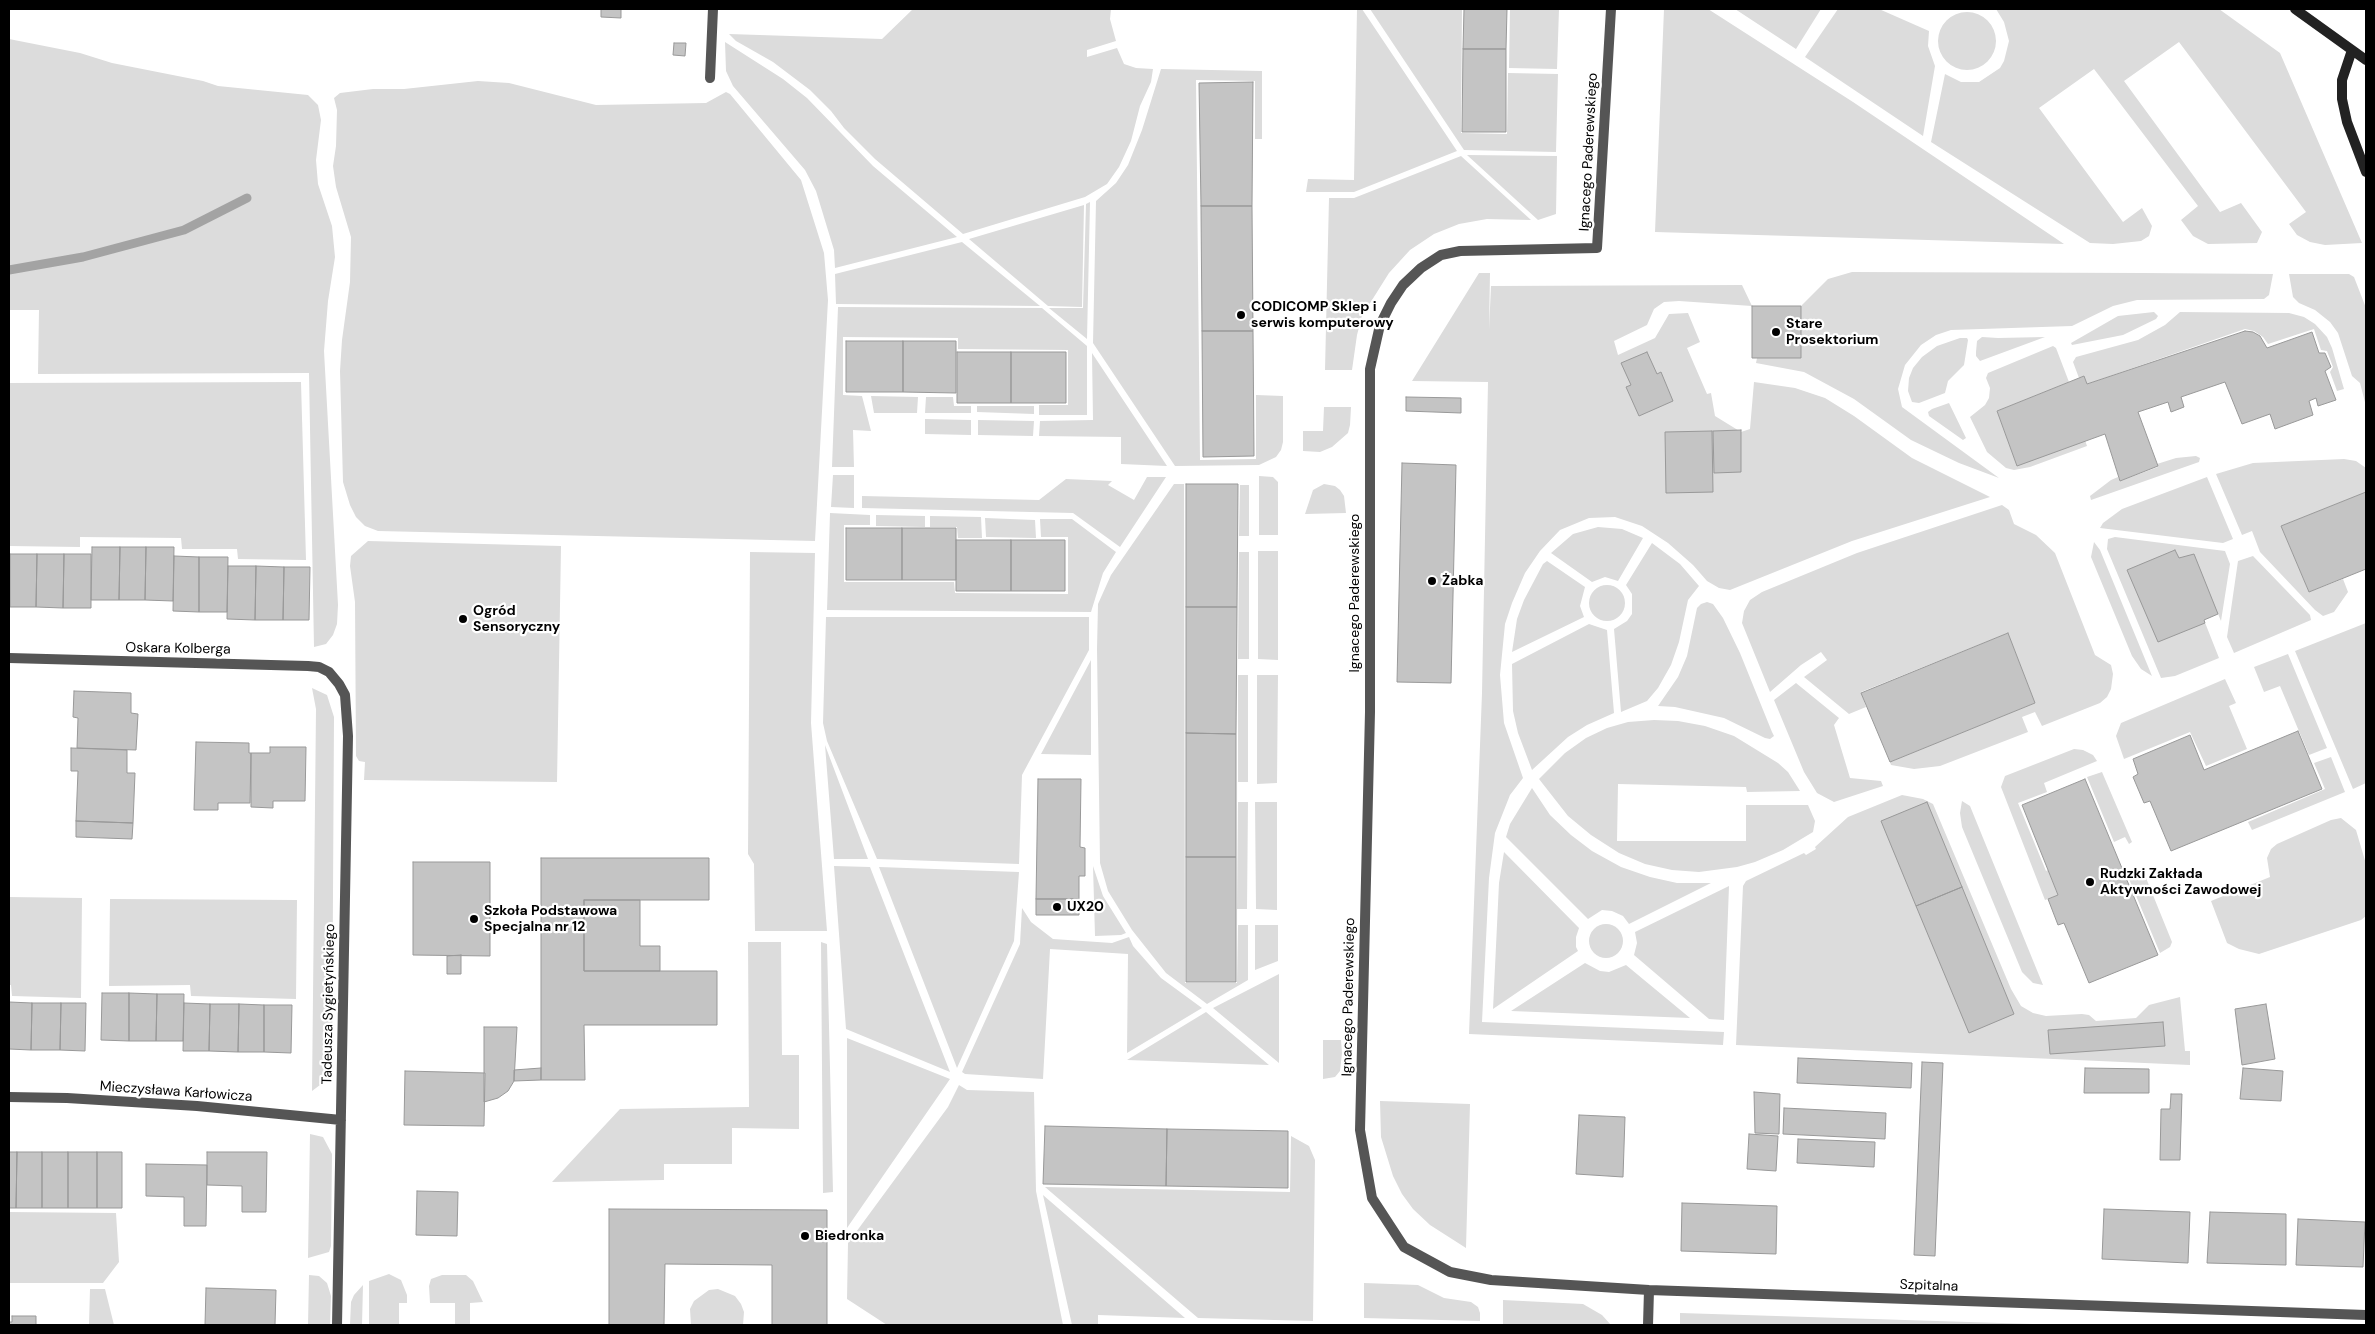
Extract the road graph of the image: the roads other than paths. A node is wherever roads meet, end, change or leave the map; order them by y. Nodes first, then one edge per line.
1 (713, 9) edge
2 (1611, 9) edge
3 (2295, 9) edge
4 (2352, 50) junction
5 (2366, 60) edge
6 (710, 78) dead end
7 (2366, 172) edge
8 (9, 658) edge
9 (339, 684) joint
10 (9, 1097) edge
11 (341, 1120) junction
12 (1491, 1280) joint
13 (1649, 1290) junction
14 (2366, 1316) edge
15 (337, 1325) edge
16 (1648, 1325) edge

1 - 6 street
2 - 12 street, Ignacego Paderewskiego
3 - 4 street
4 - 5 street
4 - 7 street
8 - 9 street, Oskara Kolberga
9 - 11 street, Tadeusza Sygietyńskiego
10 - 11 street, Mieczysława Karłowicza
11 - 15 street, Tadeusza Sygietyńskiego
12 - 13 street, Szpitalna
13 - 14 street, Szpitalna
13 - 16 street

